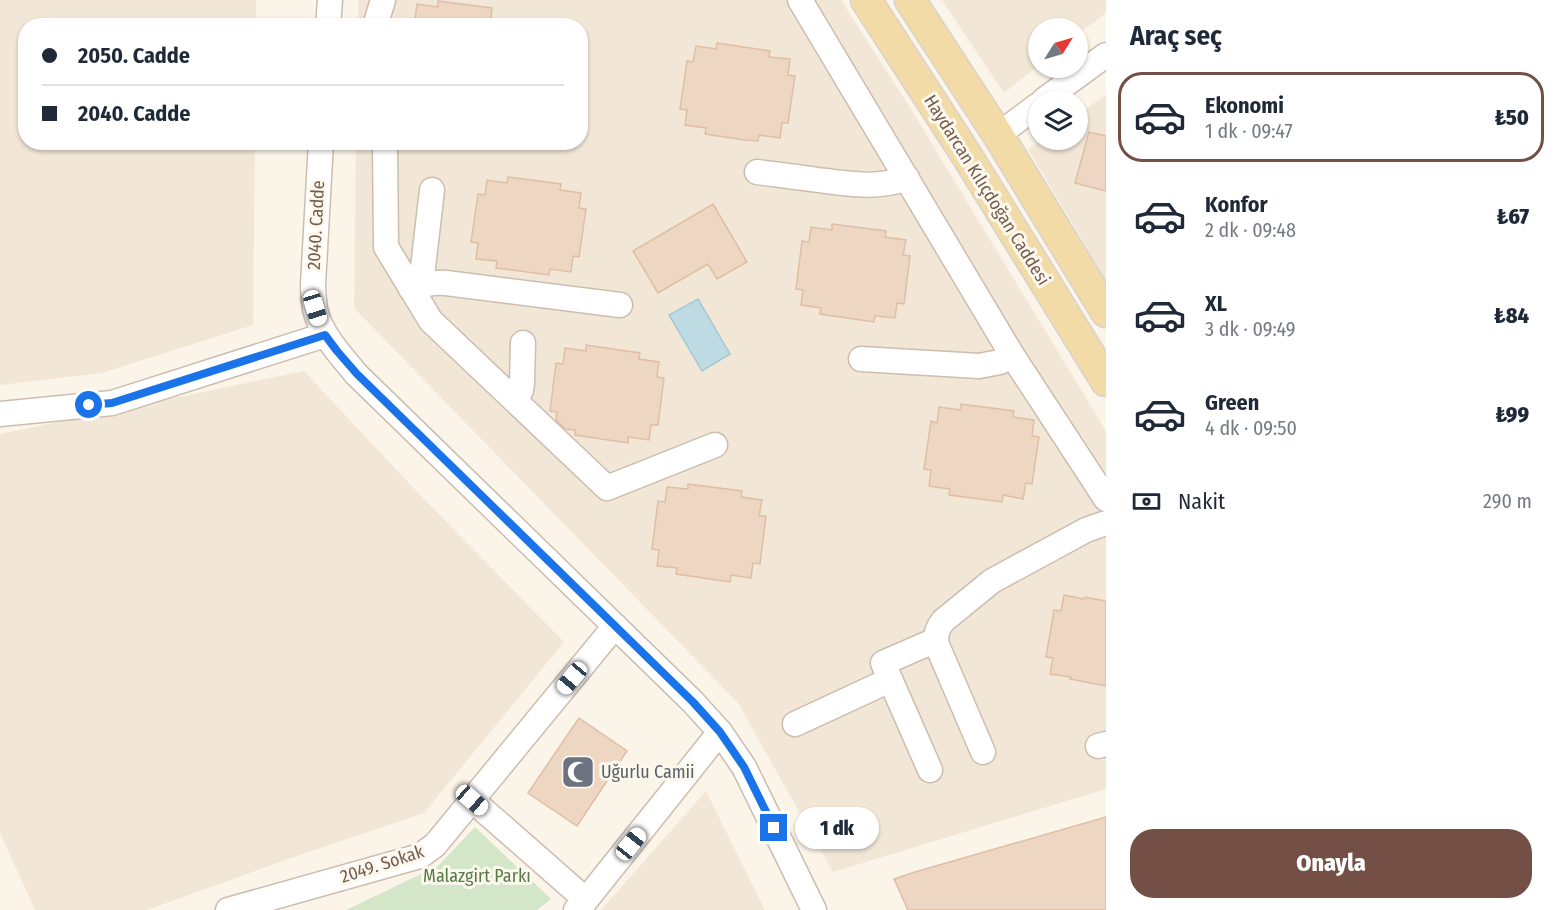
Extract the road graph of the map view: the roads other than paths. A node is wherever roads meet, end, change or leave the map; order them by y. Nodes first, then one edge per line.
1 (330, 0) edge
2 (383, 0) edge
3 (800, 0) edge
4 (866, 0) edge
5 (910, 0) edge
6 (329, 18) edge
7 (377, 18) edge
8 (1106, 55) edge
9 (1058, 90) edge
10 (1028, 112) edge
11 (998, 135) junction
12 (321, 150) edge
13 (385, 150) edge
14 (757, 172) dead end
15 (907, 178) junction
16 (432, 190) dead end
17 (417, 287) junction
18 (620, 305) dead end
19 (1106, 312) edge
20 (325, 335) junction
21 (523, 343) dead end
22 (1012, 355) junction
23 (861, 359) dead end
24 (1106, 381) edge
25 (516, 400) junction
26 (0, 414) edge
27 (715, 445) dead end
28 (1106, 499) edge
29 (1106, 523) edge
30 (615, 626) junction
31 (936, 640) junction
32 (890, 680) junction
33 (795, 724) dead end
34 (720, 732) junction
35 (983, 752) dead end
36 (930, 770) dead end
37 (472, 800) junction
38 (581, 905) edge
39 (228, 910) edge
40 (814, 910) edge

1 - 6 street
2 - 7 street
3 - 15 street
4 - 24 main road, Haydarcan Kılıçdoğan Caddesi
5 - 11 main road, Haydarcan Kılıçdoğan Caddesi
8 - 9 street
10 - 11 street
11 - 19 main road, Haydarcan Kılıçdoğan Caddesi
12 - 20 street, 2040. Cadde
13 - 17 street
14 - 15 street
15 - 22 street
16 - 17 street
17 - 18 street
17 - 25 street
20 - 26 street
20 - 30 street, 2040. Cadde
21 - 25 street
22 - 23 street
22 - 28 street
25 - 27 street
29 - 31 street
30 - 34 street, 2040. Cadde
30 - 37 street, 2049. Sokak
31 - 32 street
31 - 35 street
32 - 33 street
32 - 36 street
34 - 38 street
34 - 40 street, 2040. Cadde
37 - 38 street
37 - 39 street, 2049. Sokak

